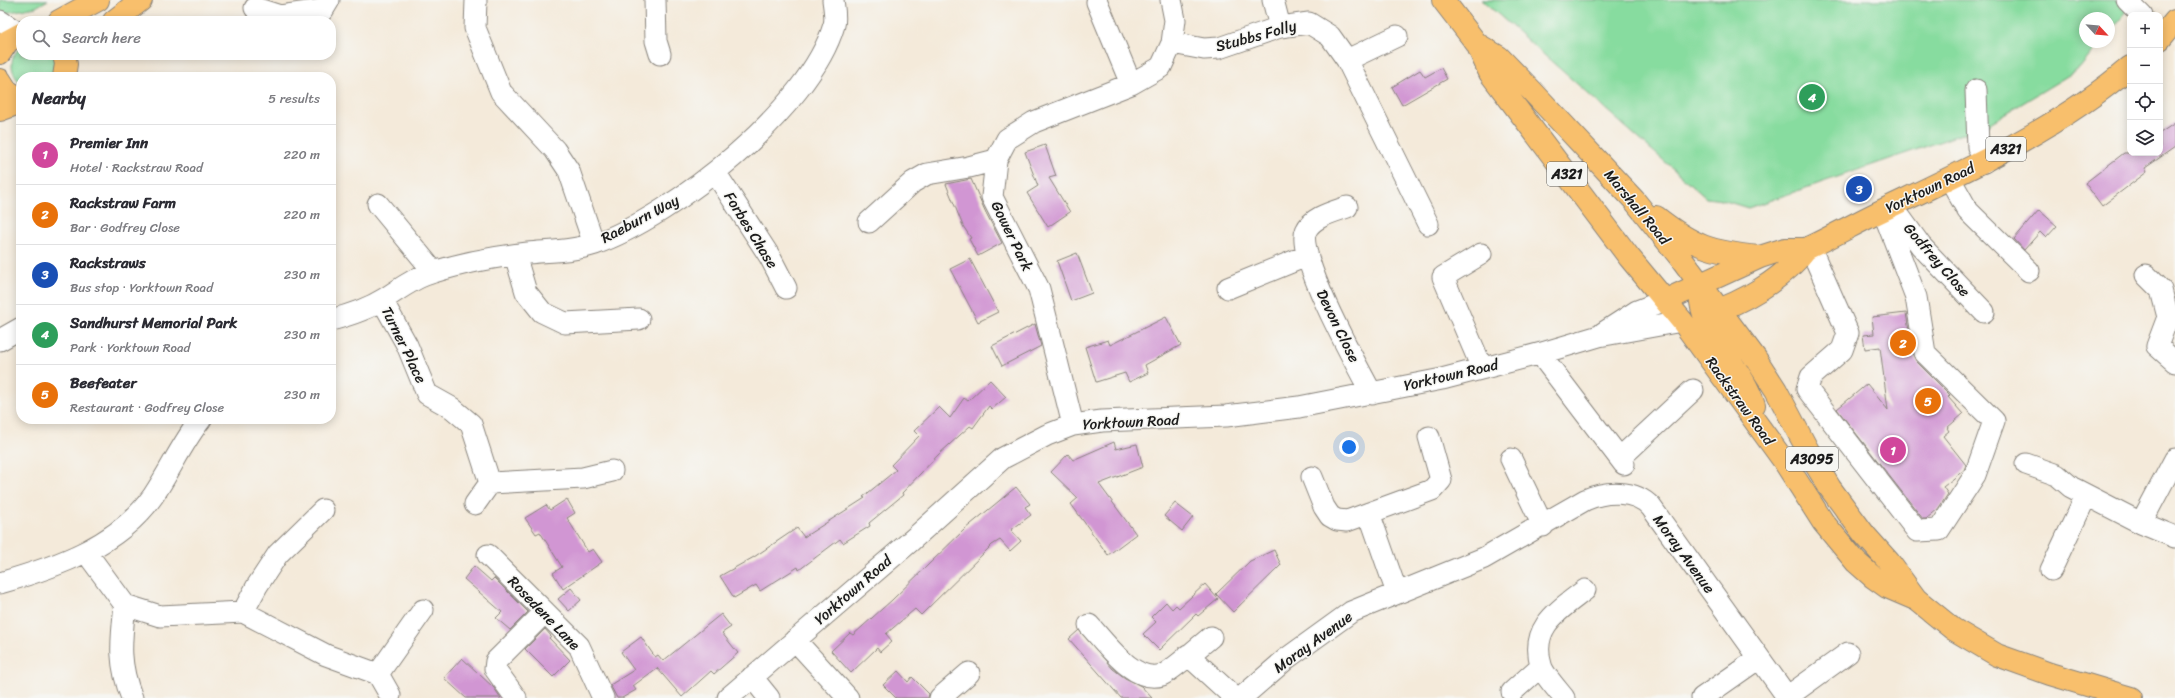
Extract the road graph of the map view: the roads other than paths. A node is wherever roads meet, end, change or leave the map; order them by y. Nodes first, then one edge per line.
1 (98, 0) edge
2 (141, 0) edge
3 (476, 0) edge
4 (655, 0) edge
5 (834, 0) edge
6 (1171, 0) edge
7 (1273, 0) edge
8 (1443, 0) edge
9 (2127, 0) edge
10 (1097, 2) dead end
11 (326, 5) edge
12 (255, 8) dead end
13 (2139, 12) edge
14 (68, 16) edge
15 (120, 16) edge
16 (0, 21) edge
17 (1280, 27) junction
18 (16, 31) edge
19 (1397, 36) dead end
20 (16, 37) edge
21 (1172, 43) junction
22 (1477, 44) junction
23 (0, 51) edge
24 (660, 54) dead end
25 (1347, 60) junction
26 (2127, 70) edge
27 (0, 80) edge
28 (1131, 84) junction
29 (1976, 90) dead end
30 (16, 96) edge
31 (16, 104) edge
32 (0, 110) edge
33 (996, 160) junction
34 (1984, 162) junction
35 (715, 172) junction
36 (1950, 179) junction
37 (1634, 200) junction
38 (378, 204) dead end
39 (1347, 207) dead end
40 (1888, 209) junction
41 (869, 222) dead end
42 (1428, 224) dead end
43 (594, 244) junction
44 (1808, 248) junction
45 (1480, 254) dead end
46 (515, 255) junction
47 (1306, 256) junction
48 (1760, 257) junction
49 (2029, 271) dead end
50 (434, 272) junction
51 (2146, 275) dead end
52 (1701, 284) junction
53 (786, 288) dead end
54 (1228, 288) dead end
55 (382, 300) junction
56 (1666, 300) junction
57 (1712, 312) junction
58 (1984, 312) dead end
59 (336, 318) edge
60 (639, 319) dead end
61 (1682, 321) junction
62 (16, 331) edge
63 (1599, 336) junction
64 (0, 340) edge
65 (1542, 353) junction
66 (2175, 362) edge
67 (1482, 368) junction
68 (1693, 390) dead end
69 (1372, 394) junction
70 (198, 424) edge
71 (1073, 426) junction
72 (1761, 430) junction
73 (1429, 437) dead end
74 (1511, 459) dead end
75 (2175, 459) edge
76 (2026, 464) dead end
77 (612, 471) dead end
78 (1312, 477) dead end
79 (490, 483) junction
80 (2086, 496) junction
81 (475, 504) dead end
82 (323, 510) dead end
83 (1369, 513) junction
84 (2141, 523) junction
85 (1543, 526) junction
86 (2175, 537) edge
87 (86, 552) junction
88 (488, 555) dead end
89 (2051, 570) dead end
90 (0, 583) edge
91 (1585, 590) dead end
92 (1397, 593) junction
93 (1916, 600) junction
94 (125, 605) junction
95 (423, 610) dead end
96 (243, 612) junction
97 (545, 612) junction
98 (1089, 626) dead end
99 (1211, 637) dead end
100 (795, 640) junction
101 (1848, 653) dead end
102 (1188, 655) junction
103 (1759, 658) junction
104 (1541, 666) junction
105 (968, 673) dead end
106 (378, 674) junction
107 (752, 677) junction
108 (1512, 692) dead end
109 (390, 695) dead end
110 (1788, 697) edge
111 (132, 698) edge
112 (516, 698) edge
113 (603, 698) edge
114 (728, 698) edge
115 (769, 698) edge
116 (848, 698) edge
117 (940, 698) edge
118 (1235, 698) edge
119 (1241, 698) edge
120 (1564, 698) edge
121 (1702, 698) edge
122 (2132, 698) edge

1 - 14 main road
2 - 15 main road
3 - 43 street
4 - 24 street
5 - 35 street, Raeburn Way
6 - 21 street, Gower Park
7 - 17 street
8 - 22 main road, Marshall Road / A321
9 - 13 street
10 - 28 street
11 - 12 street
16 - 18 street
17 - 21 street, Stubbs Folly
17 - 25 street, Stubbs Folly
19 - 25 street
20 - 23 main road
21 - 28 street, Gower Park
22 - 37 main road, Marshall Road / A321
22 - 56 main road, Marshall Road / A321
25 - 42 street, Stubbs Folly
26 - 34 main road, Yorktown Road / A321
27 - 30 main road
28 - 33 street, Gower Park
29 - 34 street
31 - 32 main road
33 - 41 street
33 - 71 street, Gower Park
34 - 36 main road, Yorktown Road / A321
35 - 43 street, Raeburn Way
35 - 53 street, Forbes Chase
36 - 40 main road, Yorktown Road / A321
36 - 49 street
37 - 48 main road
37 - 52 main road, Marshall Road / A321
38 - 50 street
39 - 47 street, Devon Close
40 - 44 main road, Yorktown Road / A321
40 - 44 street
40 - 58 street, Godfrey Close
43 - 46 street, Raeburn Way
44 - 48 main road, Yorktown Road / A321
44 - 57 main road, Yorktown Road / A321
45 - 67 street
46 - 50 street, Raeburn Way
46 - 60 street
47 - 54 street
47 - 69 street, Devon Close
48 - 52 main road, Yorktown Road / A321
50 - 55 street, Raeburn Way
51 - 66 street
52 - 56 main road, Yorktown Road / A321
52 - 57 main road, Marshall Road / A321
55 - 59 street, Raeburn Way
55 - 79 street, Turner Place
56 - 61 main road, Rackstraw Road / A321
56 - 63 street, Yorktown Road
57 - 61 main road, Yorktown Road / A321
57 - 72 main road, A3095
57 - 93 main road, Rackstraw Road / A3095
61 - 63 street, Yorktown Road
61 - 72 main road, Rackstraw Road / A3095
62 - 64 street
63 - 65 street, Yorktown Road
65 - 67 street, Yorktown Road
65 - 68 street
67 - 69 street, Yorktown Road
69 - 71 street, Yorktown Road
70 - 87 street
71 - 100 street, Yorktown Road
72 - 93 main road, Rackstraw Road / A3095
73 - 83 street
74 - 85 street
75 - 84 street
76 - 80 street
77 - 79 street
78 - 83 street
79 - 81 street
80 - 84 street
80 - 89 street
82 - 96 street
83 - 92 street
84 - 86 street
85 - 92 street, Moray Avenue
85 - 103 street, Moray Avenue
87 - 90 street
87 - 94 street
88 - 97 street, Rosedene Lane
91 - 104 street
92 - 119 street, Moray Avenue
93 - 122 main road, Rackstraw Road / A3095
94 - 96 street
94 - 111 street
95 - 106 street
96 - 106 street
97 - 112 street
97 - 113 street, Rosedene Lane
98 - 102 street
99 - 102 street
100 - 107 street, Yorktown Road
100 - 116 street
101 - 110 street
102 - 118 street
103 - 110 street, Moray Avenue
103 - 121 street
104 - 108 street
104 - 120 street
105 - 117 street
106 - 109 street
107 - 114 street, Yorktown Road
107 - 115 street

